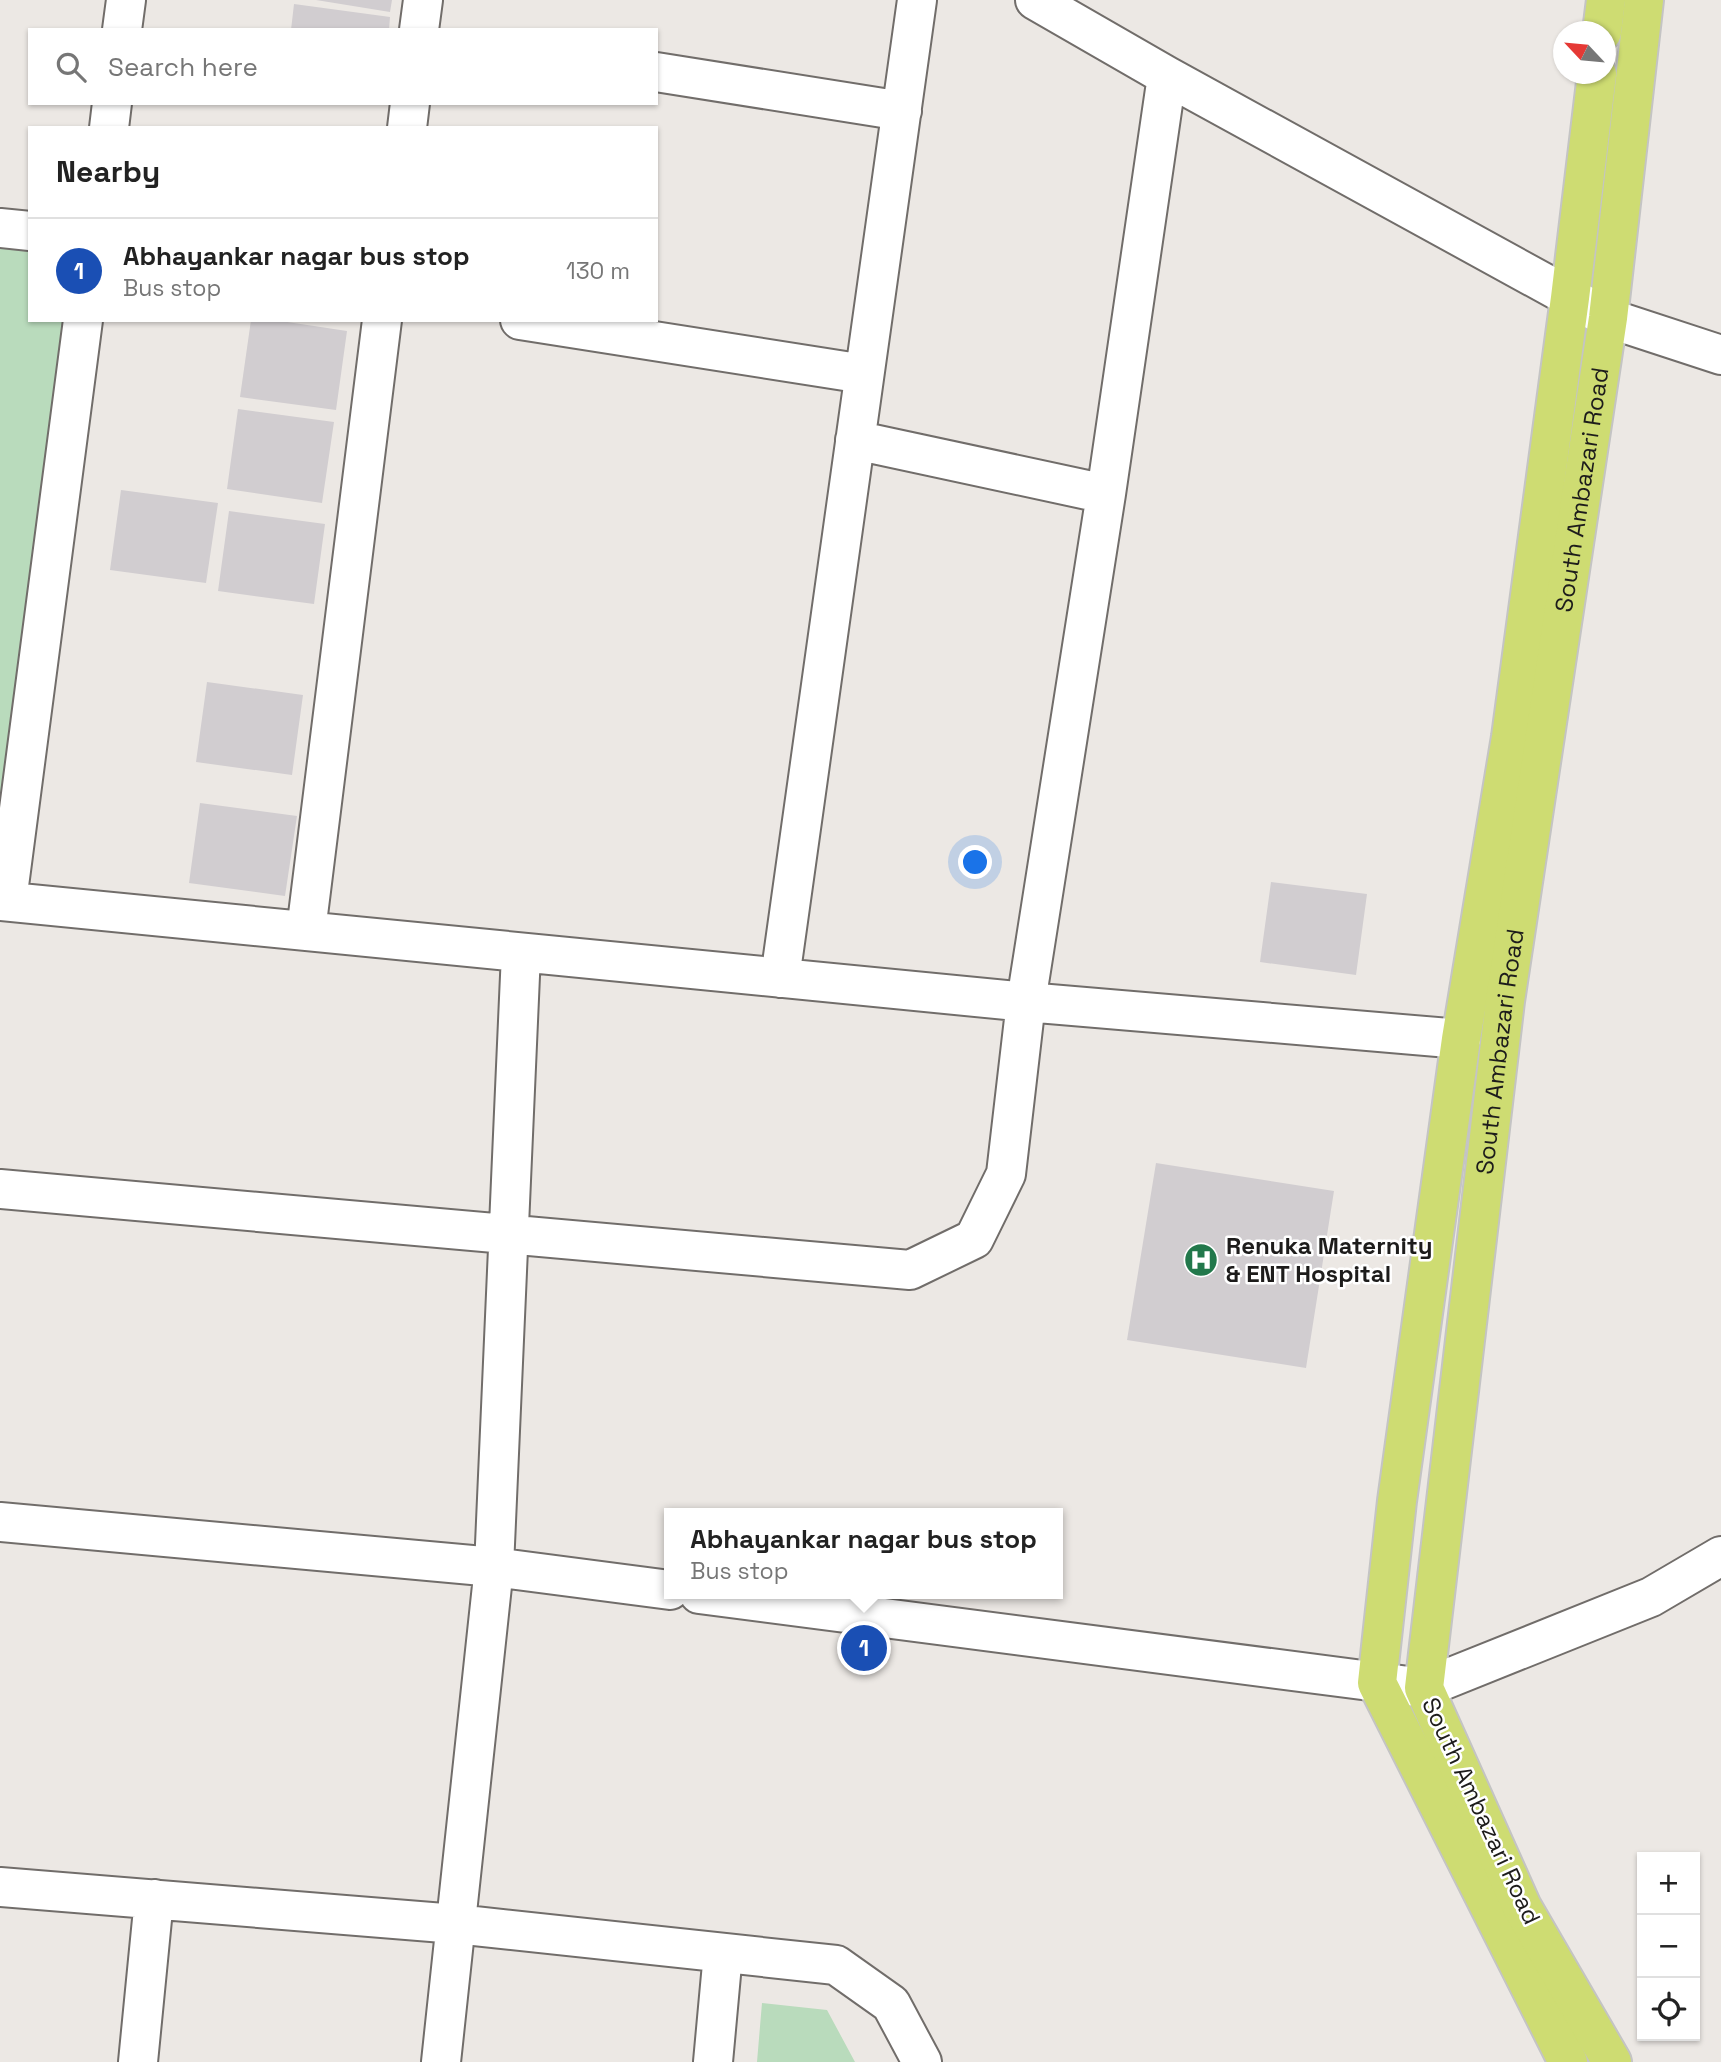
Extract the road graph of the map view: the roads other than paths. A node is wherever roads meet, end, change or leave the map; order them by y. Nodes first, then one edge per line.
1 (126, 0) edge
2 (423, 0) edge
3 (917, 0) edge
4 (1035, 0) edge
5 (1605, 0) edge
6 (1644, 0) edge
7 (1603, 21) edge
8 (122, 28) edge
9 (419, 28) edge
10 (658, 72) edge
11 (1167, 76) junction
12 (1596, 84) edge
13 (112, 105) edge
14 (410, 105) edge
15 (902, 111) junction
16 (109, 126) edge
17 (407, 126) edge
18 (0, 228) edge
19 (28, 231) edge
20 (1570, 298) junction
21 (1608, 318) junction
22 (83, 322) edge
23 (382, 322) edge
24 (533, 322) edge
25 (1721, 355) edge
26 (864, 374) junction
27 (855, 440) junction
28 (1106, 494) junction
29 (4, 901) edge
30 (306, 931) junction
31 (521, 953) junction
32 (780, 978) junction
33 (1026, 1002) junction
34 (1461, 1039) junction
35 (0, 1189) edge
36 (509, 1234) junction
37 (0, 1522) edge
38 (1721, 1556) edge
39 (494, 1567) junction
40 (664, 1589) edge
41 (737, 1599) edge
42 (1377, 1683) junction
43 (1424, 1688) junction
44 (0, 1887) edge
45 (154, 1899) junction
46 (456, 1924) junction
47 (723, 1953) junction
48 (138, 2062) edge
49 (441, 2062) edge
50 (713, 2062) edge
51 (922, 2062) edge
52 (1569, 2062) edge
53 (1612, 2062) edge

1 - 8 street
2 - 9 street
3 - 15 street
4 - 11 street
5 - 7 main road
6 - 21 main road, South Ambazari Road
10 - 15 street
11 - 20 street
11 - 28 street
12 - 20 main road, South Ambazari Road
13 - 16 street
14 - 17 street
15 - 26 street
18 - 19 street
20 - 21 street
20 - 34 main road, South Ambazari Road
21 - 25 street
21 - 43 main road, South Ambazari Road
22 - 29 street
23 - 30 street
24 - 26 street
26 - 27 street
27 - 28 street
27 - 32 street
28 - 33 street
29 - 30 street
30 - 31 street
31 - 32 street
31 - 36 street
32 - 33 street
33 - 34 street
33 - 36 street
34 - 42 main road, South Ambazari Road
35 - 36 street
36 - 39 street
37 - 39 street
38 - 43 street
39 - 40 street
39 - 46 street
41 - 42 street
42 - 43 street
42 - 52 main road, South Ambazari Road
43 - 53 main road, South Ambazari Road
44 - 45 street
45 - 46 street
45 - 48 street
46 - 47 street
46 - 49 street
47 - 50 street
47 - 51 street

